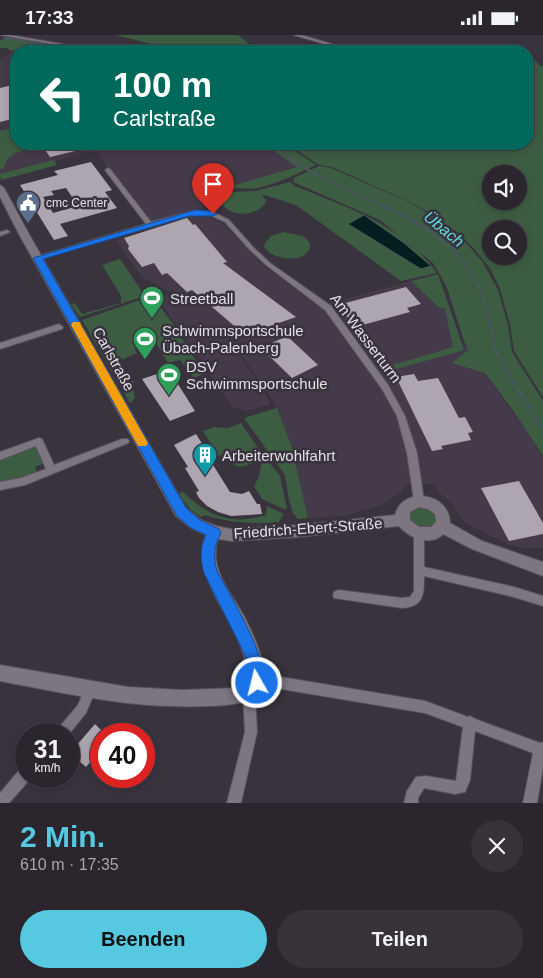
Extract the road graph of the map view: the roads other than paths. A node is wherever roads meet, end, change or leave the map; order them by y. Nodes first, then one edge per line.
1 (296, 35) edge
2 (2, 37) edge
3 (58, 45) edge
4 (332, 45) edge
5 (108, 170) dead end
6 (0, 188) edge
7 (150, 225) junction
8 (38, 258) junction
9 (59, 327) dead end
10 (0, 346) edge
11 (125, 441) dead end
12 (0, 456) edge
13 (51, 471) junction
14 (0, 486) edge
15 (419, 501) junction
16 (402, 520) junction
17 (442, 526) junction
18 (214, 533) junction
19 (419, 534) junction
20 (543, 569) edge
21 (418, 570) junction
22 (338, 595) dead end
23 (543, 601) edge
24 (0, 673) edge
25 (253, 686) junction
26 (90, 689) junction
27 (470, 722) junction
28 (70, 723) edge
29 (542, 748) edge
30 (15, 786) edge
31 (0, 803) edge
32 (234, 803) edge
33 (411, 803) edge
34 (530, 803) edge

1 - 4 street
2 - 3 street
5 - 7 street
6 - 8 main road, Carlstraße
7 - 8 street, Am Wasserturm
7 - 15 street, Am Wasserturm
8 - 18 main road, Carlstraße
9 - 10 street
11 - 13 street
12 - 13 street
13 - 14 street
15 - 16 main road
15 - 17 main road
16 - 18 main road, Friedrich-Ebert-Straße
16 - 19 main road
17 - 19 main road
17 - 20 main road
18 - 25 main road
19 - 21 street
21 - 22 street
21 - 23 street
24 - 26 main road
25 - 26 main road
25 - 27 street
25 - 32 street
26 - 28 street
27 - 29 street
27 - 33 street
29 - 34 street
30 - 31 street

